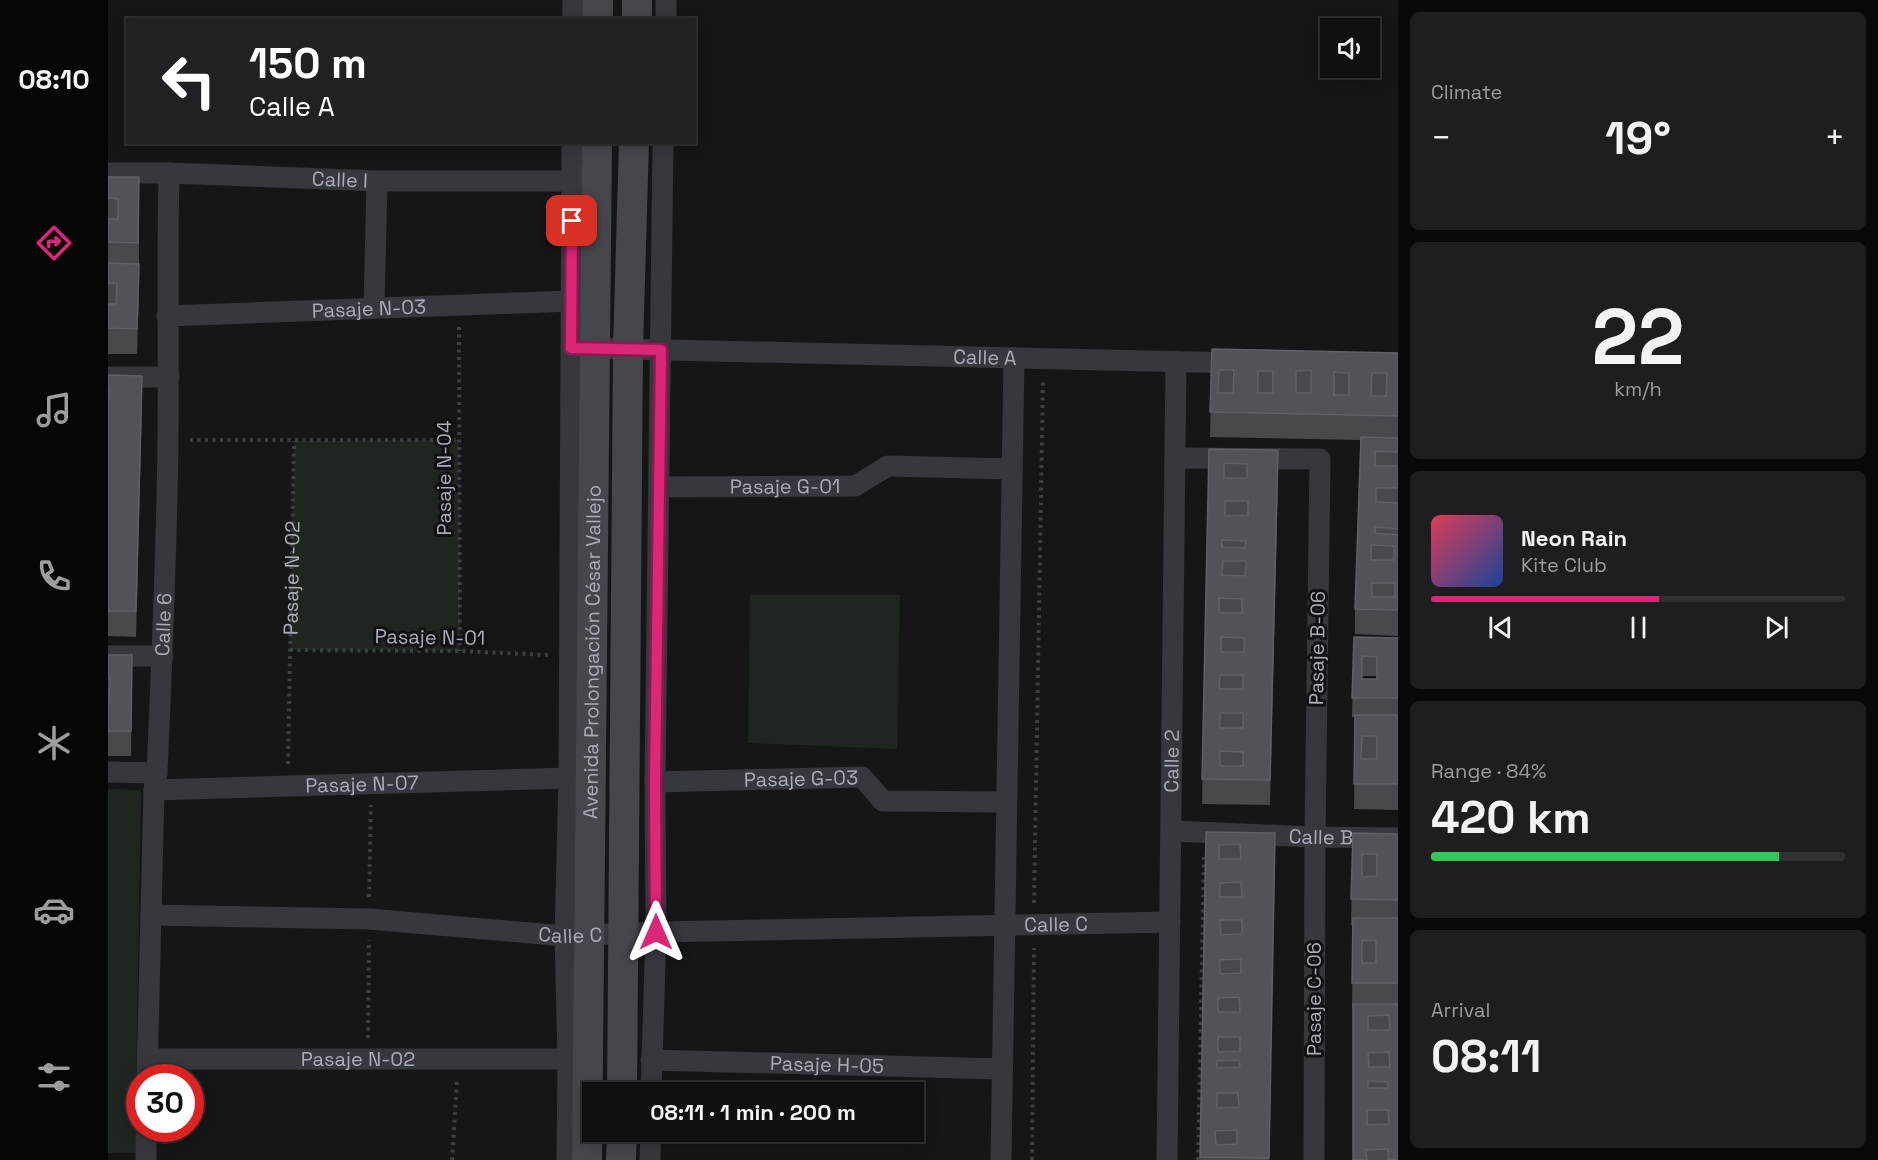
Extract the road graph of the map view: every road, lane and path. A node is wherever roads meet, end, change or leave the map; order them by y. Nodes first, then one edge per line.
1 (573, 0) edge
2 (598, 0) edge
3 (638, 0) edge
4 (666, 0) edge
5 (573, 18) edge
6 (598, 18) edge
7 (637, 18) edge
8 (666, 18) edge
9 (572, 144) edge
10 (597, 144) edge
11 (634, 144) edge
12 (663, 144) edge
13 (108, 173) edge
14 (169, 173) junction
15 (377, 181) junction
16 (572, 181) junction
17 (572, 301) junction
18 (459, 305) junction
19 (374, 308) junction
20 (167, 316) junction
21 (584, 348) junction
22 (628, 349) junction
23 (661, 350) junction
24 (1014, 358) junction
25 (1044, 358) junction
26 (1176, 361) junction
27 (1258, 363) edge
28 (108, 377) edge
29 (169, 377) junction
30 (168, 439) junction
31 (459, 440) junction
32 (294, 441) junction
33 (1175, 458) junction
34 (1012, 469) junction
35 (659, 487) junction
36 (290, 650) junction
37 (459, 651) junction
38 (108, 656) edge
39 (163, 656) junction
40 (570, 656) junction
41 (108, 772) edge
42 (569, 778) junction
43 (156, 782) junction
44 (655, 782) junction
45 (371, 783) junction
46 (288, 786) junction
47 (1006, 802) junction
48 (1171, 831) junction
49 (1205, 832) junction
50 (1315, 837) junction
51 (1398, 838) edge
52 (1034, 910) dead end
53 (151, 915) junction
54 (369, 919) junction
55 (1170, 922) junction
56 (1005, 925) junction
57 (656, 932) junction
58 (624, 933) junction
59 (577, 936) junction
60 (1034, 943) dead end
61 (368, 1058) junction
62 (458, 1059) junction
63 (568, 1059) junction
64 (651, 1060) junction
65 (148, 1064) edge
66 (204, 1065) edge
67 (1002, 1069) junction
68 (622, 1082) edge
69 (651, 1082) edge
70 (146, 1142) edge
71 (622, 1142) edge
72 (651, 1142) edge
73 (146, 1160) edge
74 (452, 1160) edge
75 (567, 1160) edge
76 (587, 1160) edge
77 (621, 1160) edge
78 (650, 1160) edge
79 (1001, 1160) edge
80 (1032, 1160) edge
81 (1167, 1160) edge
82 (1198, 1160) edge
83 (1314, 1160) edge

1 - 5 street
2 - 6 street
3 - 7 street
4 - 8 street
9 - 16 street
10 - 21 street, Avenida Prolongación César Vallejo
11 - 22 street, Avenida Prolongación César Vallejo
12 - 23 street
13 - 14 street, Calle I
14 - 15 street, Calle I
14 - 20 street, Calle 6
15 - 16 street, Calle I
15 - 19 street
16 - 17 street
17 - 18 street, Pasaje N-03
17 - 21 street
18 - 19 street, Pasaje N-03
18 - 31 path, Pasaje N-04
19 - 20 street, Pasaje N-03
20 - 29 street, Calle 6
21 - 22 street, Calle A
21 - 40 street
21 - 59 street, Avenida Prolongación César Vallejo
22 - 23 street, Calle A
22 - 58 street, Avenida Prolongación César Vallejo
23 - 24 street, Calle A
23 - 35 street
24 - 25 street, Calle A
24 - 34 street
25 - 26 street, Calle A
25 - 52 path
26 - 27 street, Calle A
26 - 33 street, Calle 2
28 - 29 street
29 - 30 street, Calle 6
30 - 32 path
30 - 39 street, Calle 6
31 - 32 path
31 - 37 path, Pasaje N-04
32 - 36 path, Pasaje N-02
33 - 48 street, Calle 2
33 - 50 street, Pasaje B-06
34 - 35 street, Pasaje G-01
34 - 47 street
35 - 44 street
36 - 37 path, Pasaje N-01
36 - 46 path, Pasaje N-02
37 - 40 path, Pasaje N-01
38 - 39 street
39 - 43 street, Calle 6
40 - 42 street
41 - 43 street, Pasaje N-07
42 - 45 street, Pasaje N-07
42 - 59 street
43 - 46 street, Pasaje N-07
43 - 53 street, Calle 6
44 - 47 street, Pasaje G-03
44 - 57 street
45 - 46 street, Pasaje N-07
45 - 54 path
47 - 56 street
48 - 49 street, Calle B
48 - 55 street, Calle 2
49 - 50 street, Calle B
49 - 82 path
50 - 51 street, Calle B
50 - 83 street, Pasaje C-06
53 - 54 street, Calle C
53 - 65 street, Calle 6
54 - 59 street, Calle C
54 - 61 path
55 - 56 street, Calle C
55 - 81 street, Calle 2
56 - 57 street, Calle C
56 - 67 street
57 - 58 street, Calle C
57 - 64 street
58 - 59 street, Calle C
58 - 68 street, Avenida Prolongación César Vallejo
59 - 63 street
59 - 76 street, Avenida Prolongación César Vallejo
60 - 80 path
61 - 62 street, Pasaje N-02
61 - 66 street, Pasaje N-02
62 - 63 street, Pasaje N-02
62 - 74 path
63 - 75 street
64 - 67 street, Pasaje H-05
64 - 69 street
67 - 79 street
70 - 73 street
71 - 77 street
72 - 78 street

